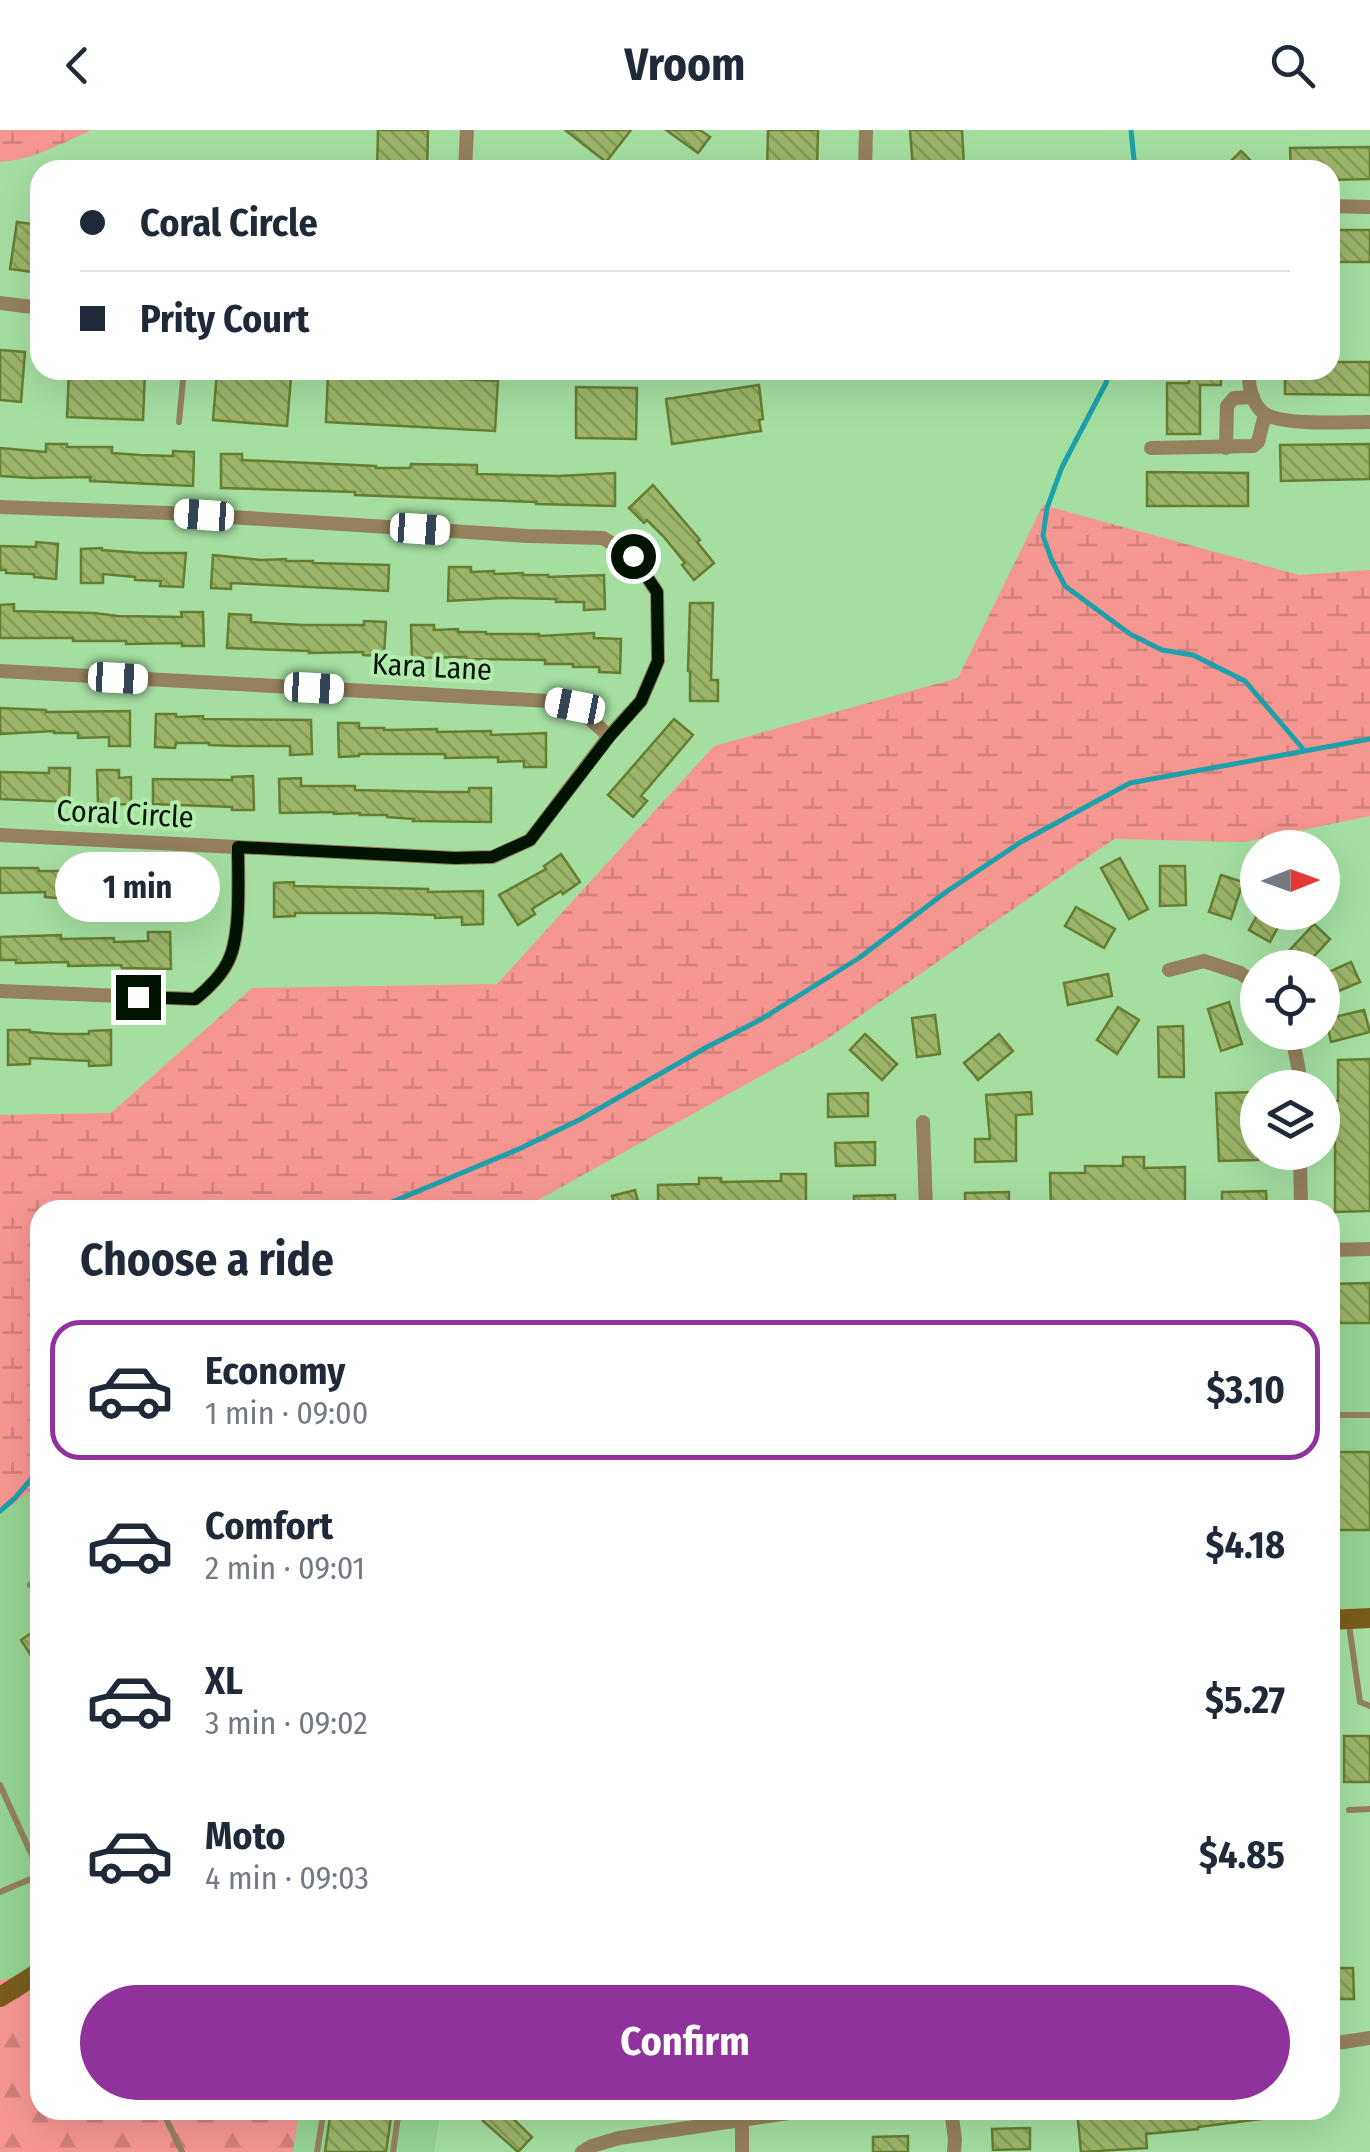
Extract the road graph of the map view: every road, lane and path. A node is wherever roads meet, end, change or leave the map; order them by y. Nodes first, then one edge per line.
1 (467, 130) edge
2 (866, 130) edge
3 (466, 160) edge
4 (865, 160) edge
5 (1340, 206) edge
6 (1370, 207) edge
7 (0, 303) edge
8 (30, 307) edge
9 (183, 380) edge
10 (1248, 380) edge
11 (1252, 398) junction
12 (1266, 414) junction
13 (179, 422) dead end
14 (1370, 422) edge
15 (1151, 448) dead end
16 (1226, 448) junction
17 (0, 507) edge
18 (0, 671) edge
19 (610, 736) junction
20 (0, 835) edge
21 (238, 847) junction
22 (1168, 970) dead end
23 (1240, 972) edge
24 (0, 991) edge
25 (923, 1122) dead end
26 (1300, 1170) edge
27 (926, 1200) edge
28 (1301, 1200) edge
29 (1370, 1249) edge
30 (1340, 1250) edge
31 (1340, 1415) edge
32 (1370, 1415) edge
33 (1350, 1619) edge
34 (1370, 1706) edge
35 (0, 1785) edge
36 (1370, 1809) edge
37 (1349, 1810) dead end
38 (30, 1852) edge
39 (30, 1878) edge
40 (0, 1892) edge
41 (30, 1978) edge
42 (0, 1996) edge
43 (1370, 2038) edge
44 (1340, 2042) edge
45 (167, 2120) edge
46 (323, 2120) edge
47 (398, 2120) edge
48 (736, 2120) edge
49 (742, 2120) edge
50 (952, 2120) edge
51 (182, 2152) edge
52 (318, 2152) edge
53 (393, 2152) edge
54 (582, 2152) edge
55 (742, 2152) edge
56 (954, 2152) edge

1 - 3 street
2 - 4 street
5 - 6 street
7 - 8 street
9 - 13 lane
10 - 11 street
11 - 12 street
11 - 16 street
12 - 14 street
12 - 16 street
15 - 16 street
17 - 19 street, Coral Circle
18 - 19 street, Kara Lane
19 - 21 street, Coral Circle
20 - 21 street, Coral Circle
21 - 24 street
22 - 23 street
25 - 27 street
26 - 28 street
29 - 30 street
31 - 32 lane
33 - 34 lane
35 - 38 lane
36 - 37 lane
39 - 40 lane
41 - 42 street
43 - 44 street
45 - 51 lane
46 - 52 lane
47 - 53 lane
48 - 54 street
49 - 55 street
50 - 56 street

